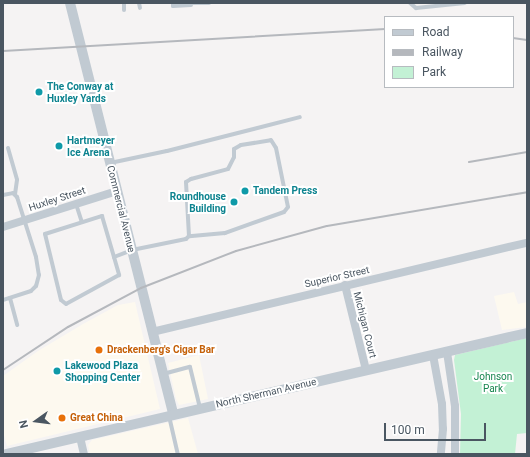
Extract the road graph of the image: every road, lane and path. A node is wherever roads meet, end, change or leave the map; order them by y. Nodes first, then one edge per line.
1 (70, 3) edge
2 (124, 3) edge
3 (209, 3) edge
4 (410, 3) edge
5 (465, 3) edge
6 (173, 4) edge
7 (191, 4) edge
8 (124, 10) dead end
9 (300, 117) dead end
10 (8, 148) dead end
11 (110, 163) junction
12 (117, 191) junction
13 (15, 194) junction
14 (3, 195) edge
15 (76, 204) junction
16 (24, 220) junction
17 (82, 222) junction
18 (3, 227) edge
19 (189, 236) junction
20 (527, 244) edge
21 (132, 250) junction
22 (114, 257) junction
23 (345, 285) junction
24 (10, 298) junction
25 (3, 300) edge
26 (17, 325) dead end
27 (152, 332) junction
28 (527, 333) edge
29 (447, 352) junction
30 (433, 355) junction
31 (366, 370) junction
32 (163, 374) junction
33 (451, 377) junction
34 (438, 380) junction
35 (200, 408) junction
36 (171, 415) junction
37 (80, 437) junction
38 (6, 454) edge
39 (84, 454) edge
40 (178, 454) edge
41 (441, 454) edge
42 (455, 454) edge

1 - 11 street, Commercial Avenue
2 - 8 lane
3 - 7 lane
4 - 5 lane
6 - 7 lane
9 - 11 lane
10 - 13 lane
11 - 12 street, Commercial Avenue
12 - 15 street, Huxley Street
12 - 21 street, Commercial Avenue
13 - 14 lane
13 - 16 lane
15 - 16 street, Huxley Street
15 - 17 lane
16 - 18 street, Huxley Street
16 - 24 lane
17 - 22 lane
17 - 22 lane
19 - 19 lane
19 - 21 lane
20 - 23 street, Superior Street
21 - 22 lane
21 - 27 street, Commercial Avenue
23 - 27 street, Superior Street
23 - 31 street, Michigan Court
24 - 25 lane
24 - 26 lane
27 - 32 street, Commercial Avenue
28 - 29 street, North Sherman Avenue
29 - 30 street, North Sherman Avenue
29 - 33 street
30 - 31 street, North Sherman Avenue
30 - 34 street
31 - 35 street, North Sherman Avenue
32 - 35 lane
32 - 36 street, Commercial Avenue
33 - 34 street
33 - 42 street
34 - 41 street
35 - 36 street, North Sherman Avenue
36 - 37 street, North Sherman Avenue
36 - 40 lane
37 - 38 street, North Sherman Avenue
37 - 39 street

